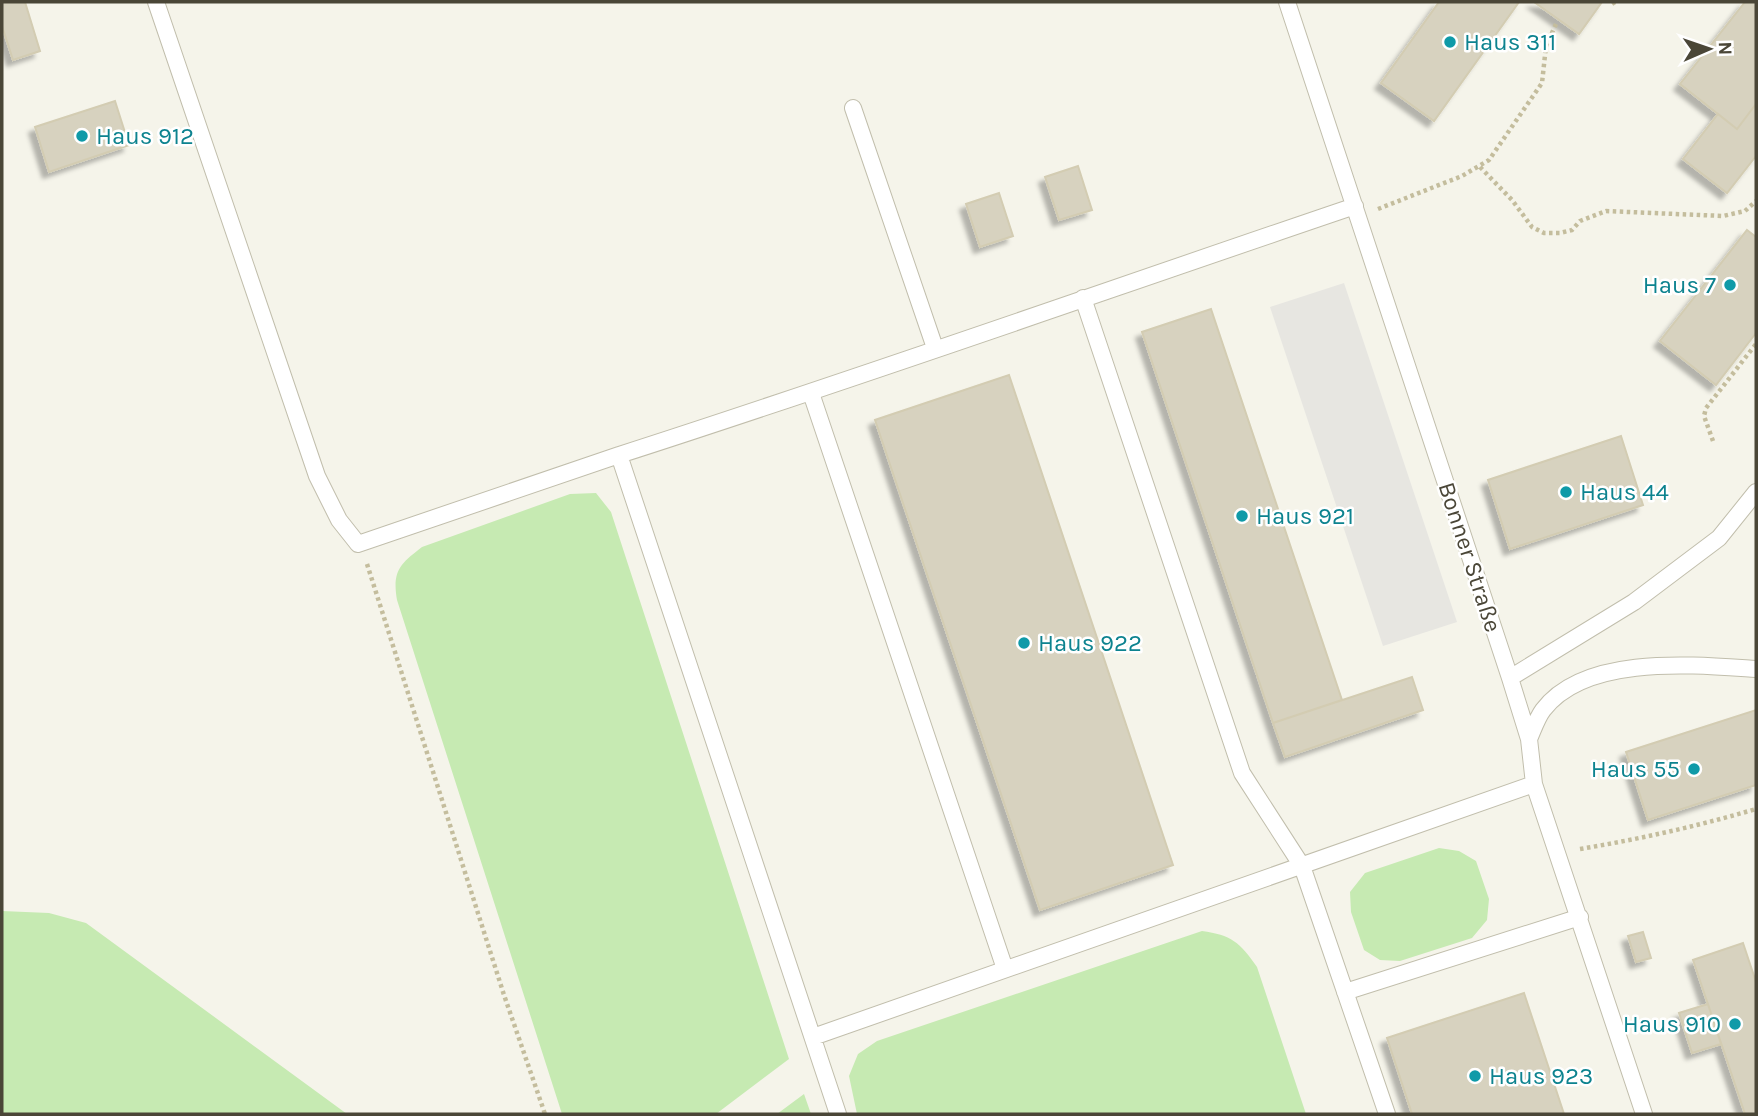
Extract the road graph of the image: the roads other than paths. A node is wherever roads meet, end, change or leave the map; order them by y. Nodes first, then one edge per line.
1 (156, 2) edge
2 (1287, 2) edge
3 (853, 108) dead end
4 (1357, 212) junction
5 (1083, 298) junction
6 (936, 348) junction
7 (811, 393) junction
8 (619, 454) junction
9 (1756, 492) edge
10 (1756, 669) edge
11 (1510, 678) junction
12 (1529, 739) junction
13 (1534, 784) junction
14 (1302, 866) junction
15 (1580, 917) junction
16 (1005, 969) junction
17 (1345, 992) junction
18 (813, 1037) junction
19 (838, 1114) edge
20 (1387, 1114) edge
21 (1644, 1114) edge

1 - 8 lane
2 - 4 lane, Bonner Straße
3 - 6 lane
4 - 5 lane
4 - 11 lane, Bonner Straße
5 - 6 lane
5 - 14 lane
6 - 7 lane
7 - 8 lane
7 - 16 lane
8 - 18 lane
9 - 11 lane
10 - 12 lane
11 - 12 lane, Bonner Straße
12 - 13 lane, Bonner Straße
13 - 14 lane
13 - 15 lane, Bonner Straße
14 - 16 lane
14 - 17 lane
15 - 17 lane
15 - 21 lane, Bonner Straße
16 - 18 lane
17 - 20 lane
18 - 19 lane

